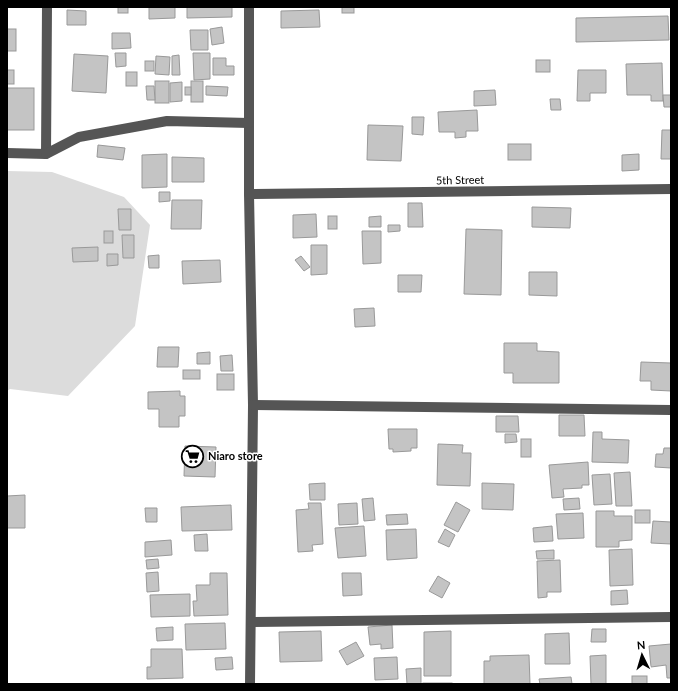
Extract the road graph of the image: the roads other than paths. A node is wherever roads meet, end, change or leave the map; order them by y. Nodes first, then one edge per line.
1 (47, 7) edge
2 (249, 7) edge
3 (249, 123) junction
4 (7, 153) edge
5 (46, 154) junction
6 (671, 189) edge
7 (249, 194) junction
8 (253, 405) junction
9 (671, 410) edge
10 (671, 617) edge
11 (250, 622) junction
12 (250, 684) edge

1 - 5 street
2 - 3 street
3 - 5 street
3 - 7 street
4 - 5 street
6 - 7 street, 5th Street
7 - 8 street
8 - 9 street
8 - 11 street
10 - 11 street
11 - 12 street

